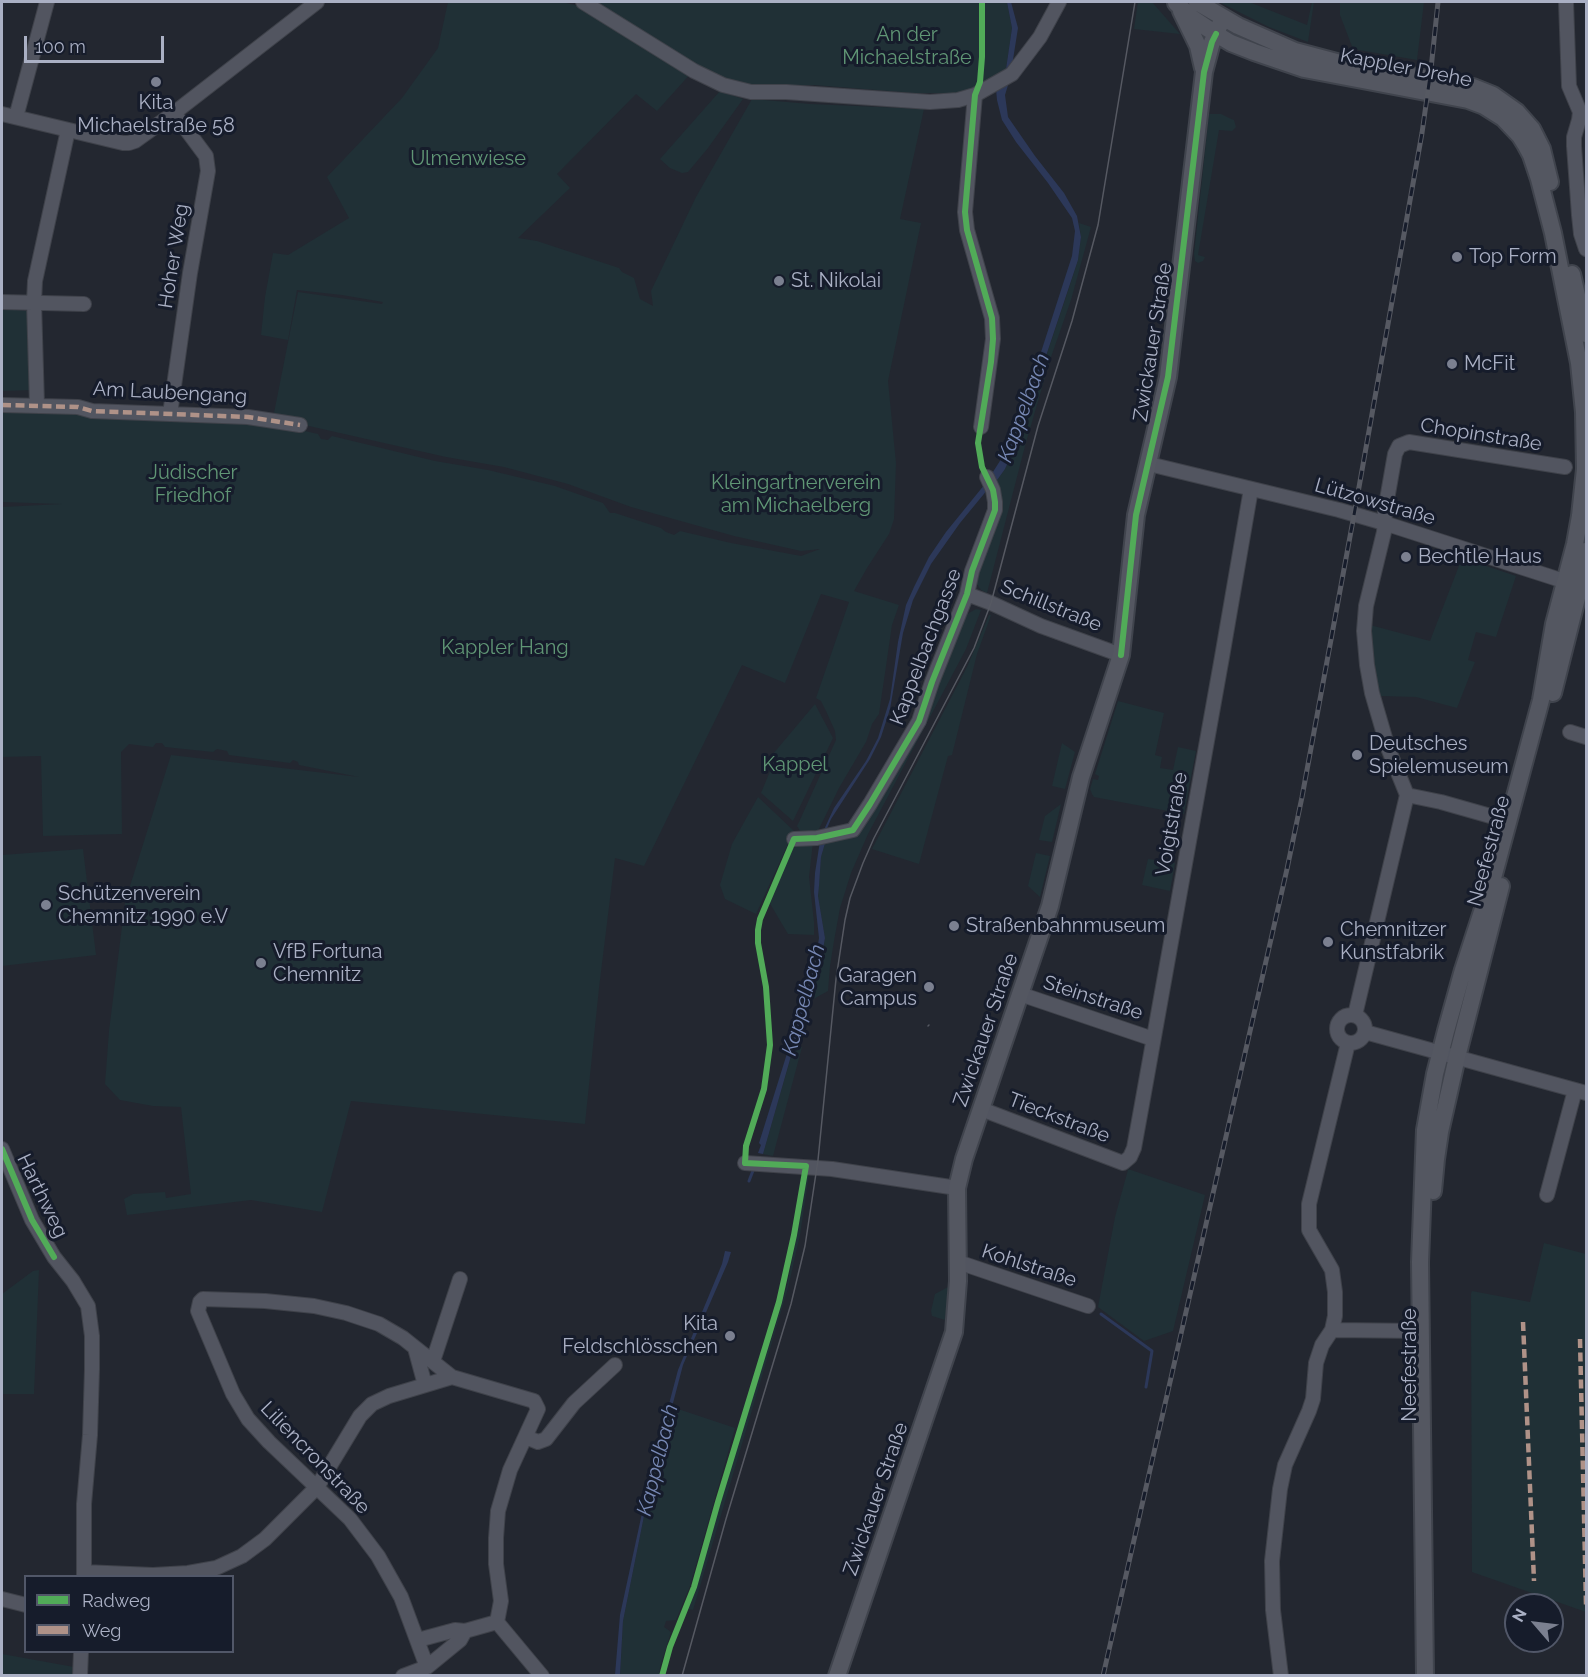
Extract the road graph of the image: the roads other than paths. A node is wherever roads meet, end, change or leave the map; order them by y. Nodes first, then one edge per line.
1 (47, 2) edge
2 (317, 2) edge
3 (583, 2) edge
4 (1059, 2) edge
5 (1175, 2) edge
6 (1197, 2) edge
7 (1566, 2) edge
8 (1223, 18) junction
9 (1216, 34) junction
10 (1204, 72) junction
11 (975, 95) junction
12 (174, 113) junction
13 (1583, 113) edge
14 (2, 114) edge
15 (16, 117) junction
16 (68, 130) junction
17 (1587, 249) edge
18 (2, 302) edge
19 (34, 302) junction
20 (84, 304) dead end
21 (1587, 334) edge
22 (2, 405) edge
23 (37, 405) junction
24 (170, 414) junction
25 (300, 425) dead end
26 (981, 427) dead end
27 (1149, 464) junction
28 (1565, 467) dead end
29 (990, 484) dead end
30 (1251, 489) junction
31 (1583, 493) joint
32 (1384, 523) junction
33 (1587, 551) edge
34 (1577, 585) edge
35 (967, 594) junction
36 (1121, 655) junction
37 (1570, 732) dead end
38 (1587, 736) edge
39 (1407, 795) junction
40 (1508, 821) junction
41 (794, 839) dead end
42 (1020, 994) junction
43 (1355, 1015) junction
44 (1365, 1032) junction
45 (1153, 1039) junction
46 (1348, 1043) junction
47 (1440, 1052) junction
48 (1457, 1057) junction
49 (1581, 1092) edge
50 (981, 1109) junction
51 (2, 1149) edge
52 (745, 1163) dead end
53 (1123, 1163) joint
54 (957, 1188) junction
55 (1547, 1195) dead end
56 (958, 1262) junction
57 (460, 1280) dead end
58 (1088, 1306) dead end
59 (1332, 1330) junction
60 (1421, 1331) junction
61 (415, 1348) junction
62 (433, 1361) junction
63 (615, 1365) dead end
64 (452, 1377) junction
65 (425, 1385) junction
66 (526, 1437) junction
67 (317, 1487) junction
68 (84, 1574) edge
69 (2, 1599) edge
70 (24, 1604) edge
71 (497, 1622) junction
72 (465, 1631) junction
73 (418, 1640) junction
74 (81, 1653) edge
75 (427, 1667) junction
76 (80, 1676) edge
77 (403, 1676) edge
78 (542, 1676) edge
79 (837, 1676) edge
80 (1281, 1676) edge
81 (1425, 1676) edge
82 (1435, 1676) edge

1 - 15 street
2 - 12 street
3 - 11 street
4 - 11 street
5 - 9 main road, Kappler Drehe
5 - 10 main road, Zwickauer Straße
6 - 8 main road
7 - 13 street
8 - 9 main road, Zwickauer Straße
8 - 21 main road, Kappler Drehe
9 - 10 main road, Zwickauer Straße
9 - 31 main road, Kappler Drehe
10 - 27 main road, Zwickauer Straße
11 - 26 street
12 - 16 street
12 - 24 street, Hoher Weg
13 - 17 street
14 - 15 street
15 - 16 street
16 - 19 street
18 - 19 street
19 - 20 street
19 - 23 street
22 - 23 street, Am Laubengang
23 - 24 street, Am Laubengang
24 - 25 street, Am Laubengang
27 - 30 street, Lützowstraße
27 - 36 main road, Zwickauer Straße
28 - 32 street, Chopinstraße
29 - 35 street, Kappelbachgasse
30 - 32 street, Lützowstraße
30 - 45 street, Voigtstraße
31 - 34 main road, Neefestraße
32 - 34 street, Lützowstraße
32 - 39 street
33 - 34 main road, Neefestraße
34 - 40 main road, Neefestraße
34 - 48 main road, Neefestraße
35 - 36 street, Schillstraße
35 - 41 street, Kappelbachgasse
36 - 42 main road, Zwickauer Straße
37 - 38 street
39 - 40 street, Neefestraße
39 - 43 street
40 - 47 main road, Neefestraße
42 - 45 street, Steinstraße
42 - 50 main road, Zwickauer Straße
43 - 44 street
43 - 46 street
44 - 46 street
44 - 47 street
45 - 53 street, Voigtstraße
46 - 59 street
47 - 48 street
47 - 60 main road, Neefestraße
48 - 49 street
48 - 82 main road, Neefestraße
49 - 55 street
50 - 53 street, Tieckstraße
50 - 54 main road, Zwickauer Straße
51 - 68 street, Harthweg
52 - 54 street
54 - 56 main road, Zwickauer Straße
56 - 58 street, Kohlstraße
56 - 79 main road, Zwickauer Straße
57 - 62 street
59 - 60 street, Neefestraße
59 - 80 street
60 - 81 main road, Neefestraße
61 - 62 street
61 - 65 street
61 - 67 street, Liliencronstraße
62 - 64 street
63 - 66 street
64 - 65 street
64 - 66 street
65 - 67 street
66 - 71 street
67 - 68 street
67 - 73 street, Liliencronstraße
69 - 70 street
71 - 72 street
71 - 78 street
72 - 73 street
72 - 75 street
73 - 75 street, Liliencronstraße
74 - 76 street
75 - 77 street

